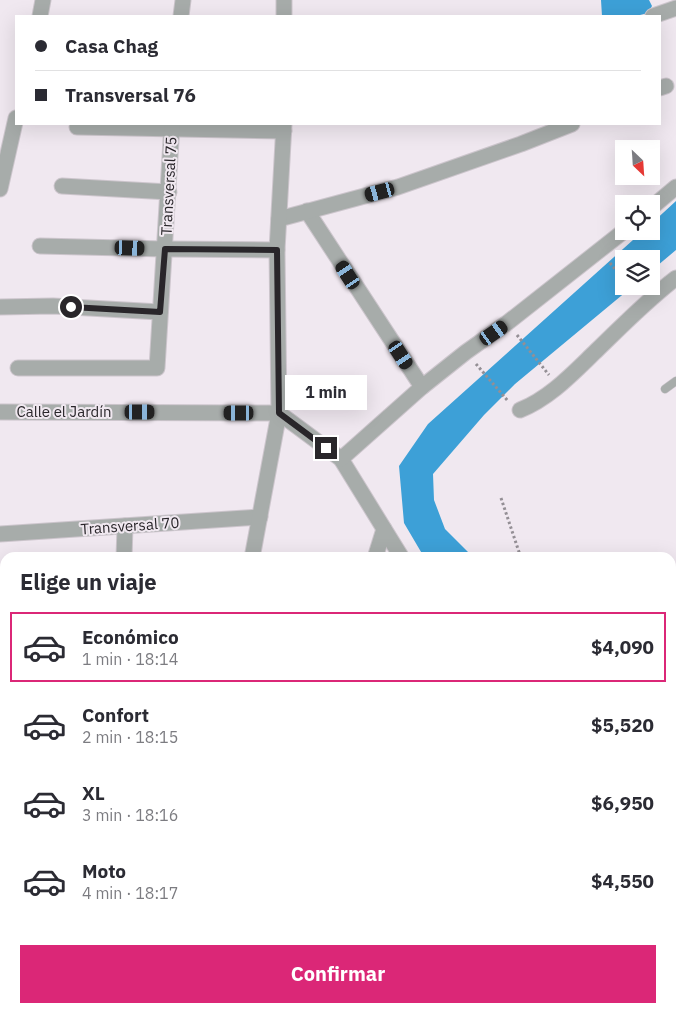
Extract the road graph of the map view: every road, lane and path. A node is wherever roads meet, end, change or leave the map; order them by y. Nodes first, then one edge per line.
1 (43, 0) edge
2 (183, 0) edge
3 (284, 0) edge
4 (676, 8) edge
5 (40, 15) edge
6 (181, 15) edge
7 (284, 15) edge
8 (656, 15) edge
9 (15, 122) edge
10 (569, 125) edge
11 (172, 126) edge
12 (77, 127) dead end
13 (284, 127) edge
14 (62, 186) dead end
15 (676, 187) edge
16 (0, 189) edge
17 (168, 192) junction
18 (660, 200) edge
19 (307, 211) junction
20 (279, 219) junction
21 (615, 238) edge
22 (40, 246) dead end
23 (165, 249) junction
24 (277, 250) junction
25 (605, 256) dead end
26 (615, 269) edge
27 (676, 278) edge
28 (0, 307) edge
29 (160, 312) junction
30 (517, 334) dead end
31 (18, 368) dead end
32 (482, 372) dead end
33 (549, 374) dead end
34 (676, 381) edge
35 (422, 387) junction
36 (665, 389) dead end
37 (504, 398) dead end
38 (520, 410) dead end
39 (0, 412) edge
40 (279, 413) junction
41 (341, 459) junction
42 (501, 498) dead end
43 (260, 517) junction
44 (125, 526) junction
45 (384, 529) junction
46 (0, 534) edge
47 (124, 552) edge
48 (253, 552) edge
49 (377, 552) edge
50 (398, 552) edge
51 (519, 552) edge

1 - 5 street
2 - 6 street
3 - 7 street
4 - 8 street
9 - 16 street
10 - 19 street
11 - 12 street
11 - 13 street
11 - 17 street, Transversal 75
13 - 20 street
14 - 17 street
15 - 18 street
17 - 23 street, Transversal 75
19 - 20 street
19 - 35 street
20 - 24 street
21 - 35 street
22 - 23 street
23 - 24 street
23 - 29 street, Transversal 75
24 - 40 street
25 - 26 path
27 - 38 street
28 - 29 street
29 - 31 street, Transversal 75
30 - 33 path
32 - 37 path
34 - 36 lane
35 - 41 street
39 - 40 street, Calle el Jardín
40 - 41 street
40 - 43 street
41 - 45 street
42 - 51 path
43 - 44 street, Transversal 70
43 - 48 street
44 - 46 street, Transversal 70
44 - 47 street
45 - 49 street
45 - 50 street

